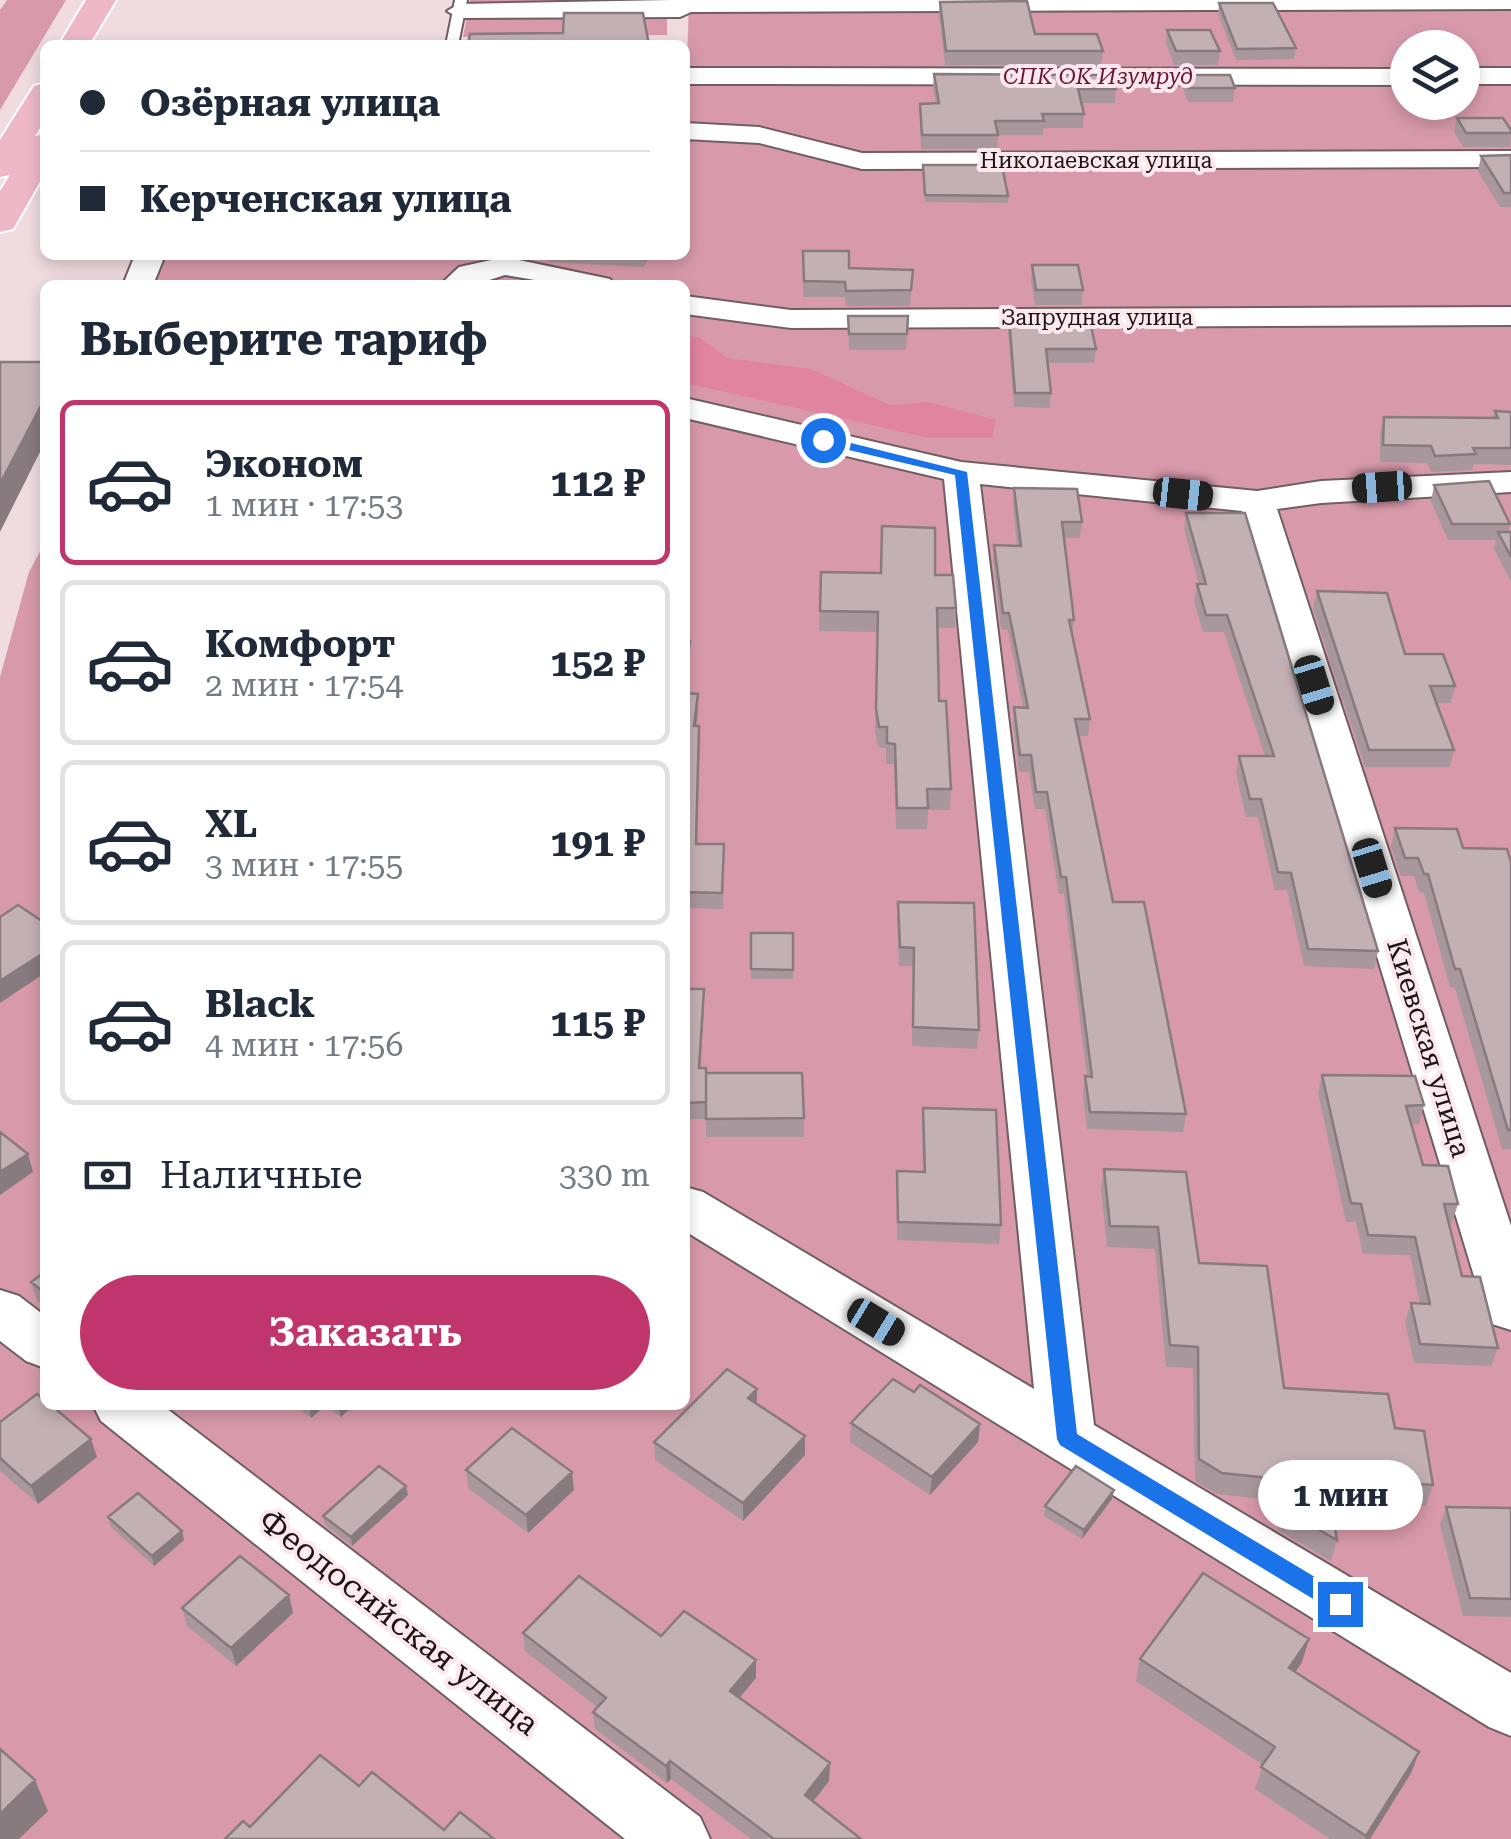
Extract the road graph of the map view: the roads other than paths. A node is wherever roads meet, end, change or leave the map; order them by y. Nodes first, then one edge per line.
1 (101, 0) edge
2 (129, 0) edge
3 (1511, 2) edge
4 (460, 5) edge
5 (680, 10) edge
6 (77, 40) edge
7 (106, 40) edge
8 (453, 40) edge
9 (690, 76) edge
10 (1390, 76) edge
11 (1480, 76) edge
12 (1511, 76) edge
13 (40, 100) edge
14 (690, 131) edge
15 (40, 153) edge
16 (1511, 158) edge
17 (0, 167) edge
18 (0, 221) edge
19 (462, 280) edge
20 (573, 280) edge
21 (690, 306) edge
22 (1511, 316) edge
23 (690, 409) edge
24 (961, 472) junction
25 (1511, 482) edge
26 (1257, 502) junction
27 (690, 1209) edge
28 (1511, 1308) edge
29 (0, 1310) edge
30 (40, 1342) edge
31 (127, 1410) edge
32 (1067, 1439) junction
33 (1511, 1707) edge
34 (677, 1839) edge

1 - 6 main road
2 - 7 main road
3 - 5 street
4 - 5 street
4 - 8 lane
9 - 10 street
11 - 12 street
13 - 17 main road
14 - 16 street, Николаевская улица
15 - 18 main road
19 - 20 street
21 - 22 street, Запрудная улица
23 - 24 street
24 - 26 street
24 - 32 street
25 - 26 street
26 - 28 street, Киевская улица
27 - 32 street
29 - 30 street
31 - 34 street, Феодосийская улица
32 - 33 street

